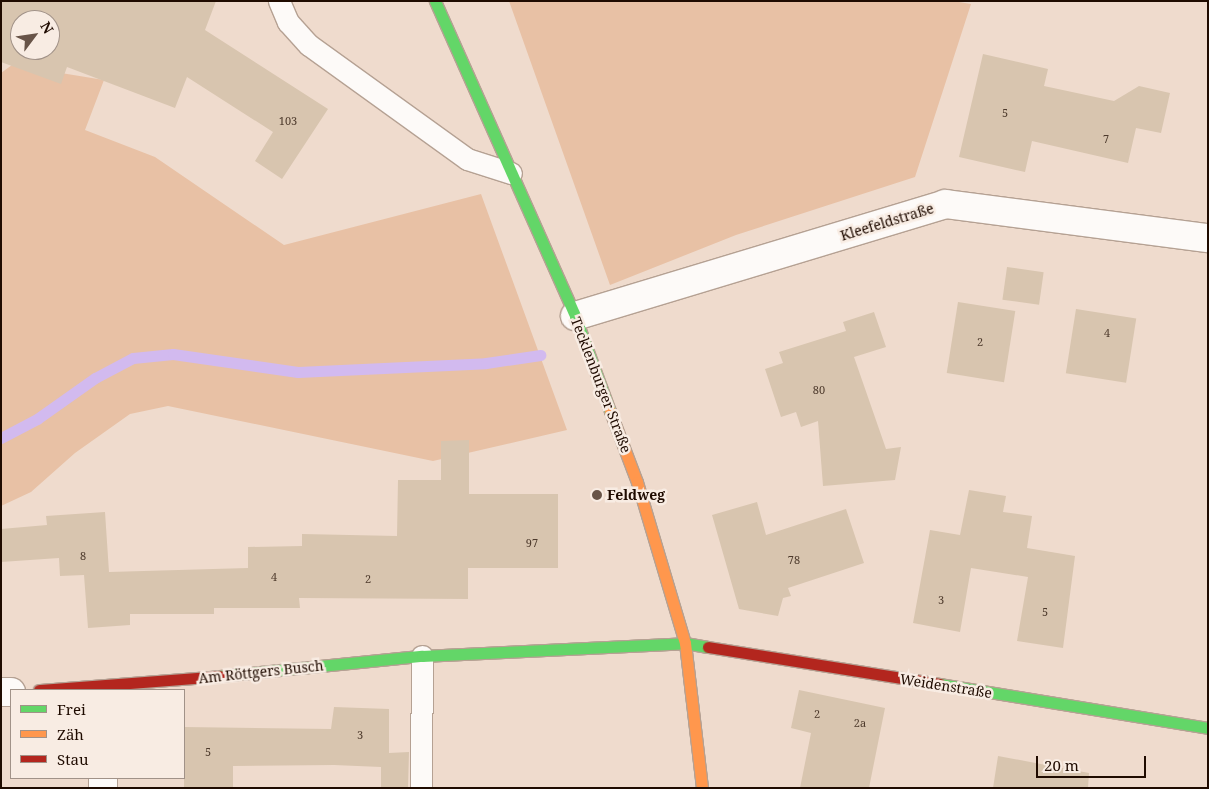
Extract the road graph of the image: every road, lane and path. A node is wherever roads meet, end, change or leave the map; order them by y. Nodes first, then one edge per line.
1 (279, 1) edge
2 (435, 1) edge
3 (511, 173) junction
4 (1208, 238) edge
5 (575, 316) junction
6 (685, 643) junction
7 (422, 656) junction
8 (102, 689) edge
9 (1208, 728) edge
10 (421, 788) edge
11 (702, 788) edge

1 - 3 lane
2 - 3 street, Tecklenburger Straße
3 - 5 street, Tecklenburger Straße
4 - 5 street, Kleefeldstraße
5 - 6 street, Tecklenburger Straße
6 - 7 street, Am Röttgers Busch
6 - 9 street, Weidenstraße
6 - 11 street, Tecklenburger Straße
7 - 8 street, Am Röttgers Busch
7 - 10 lane

